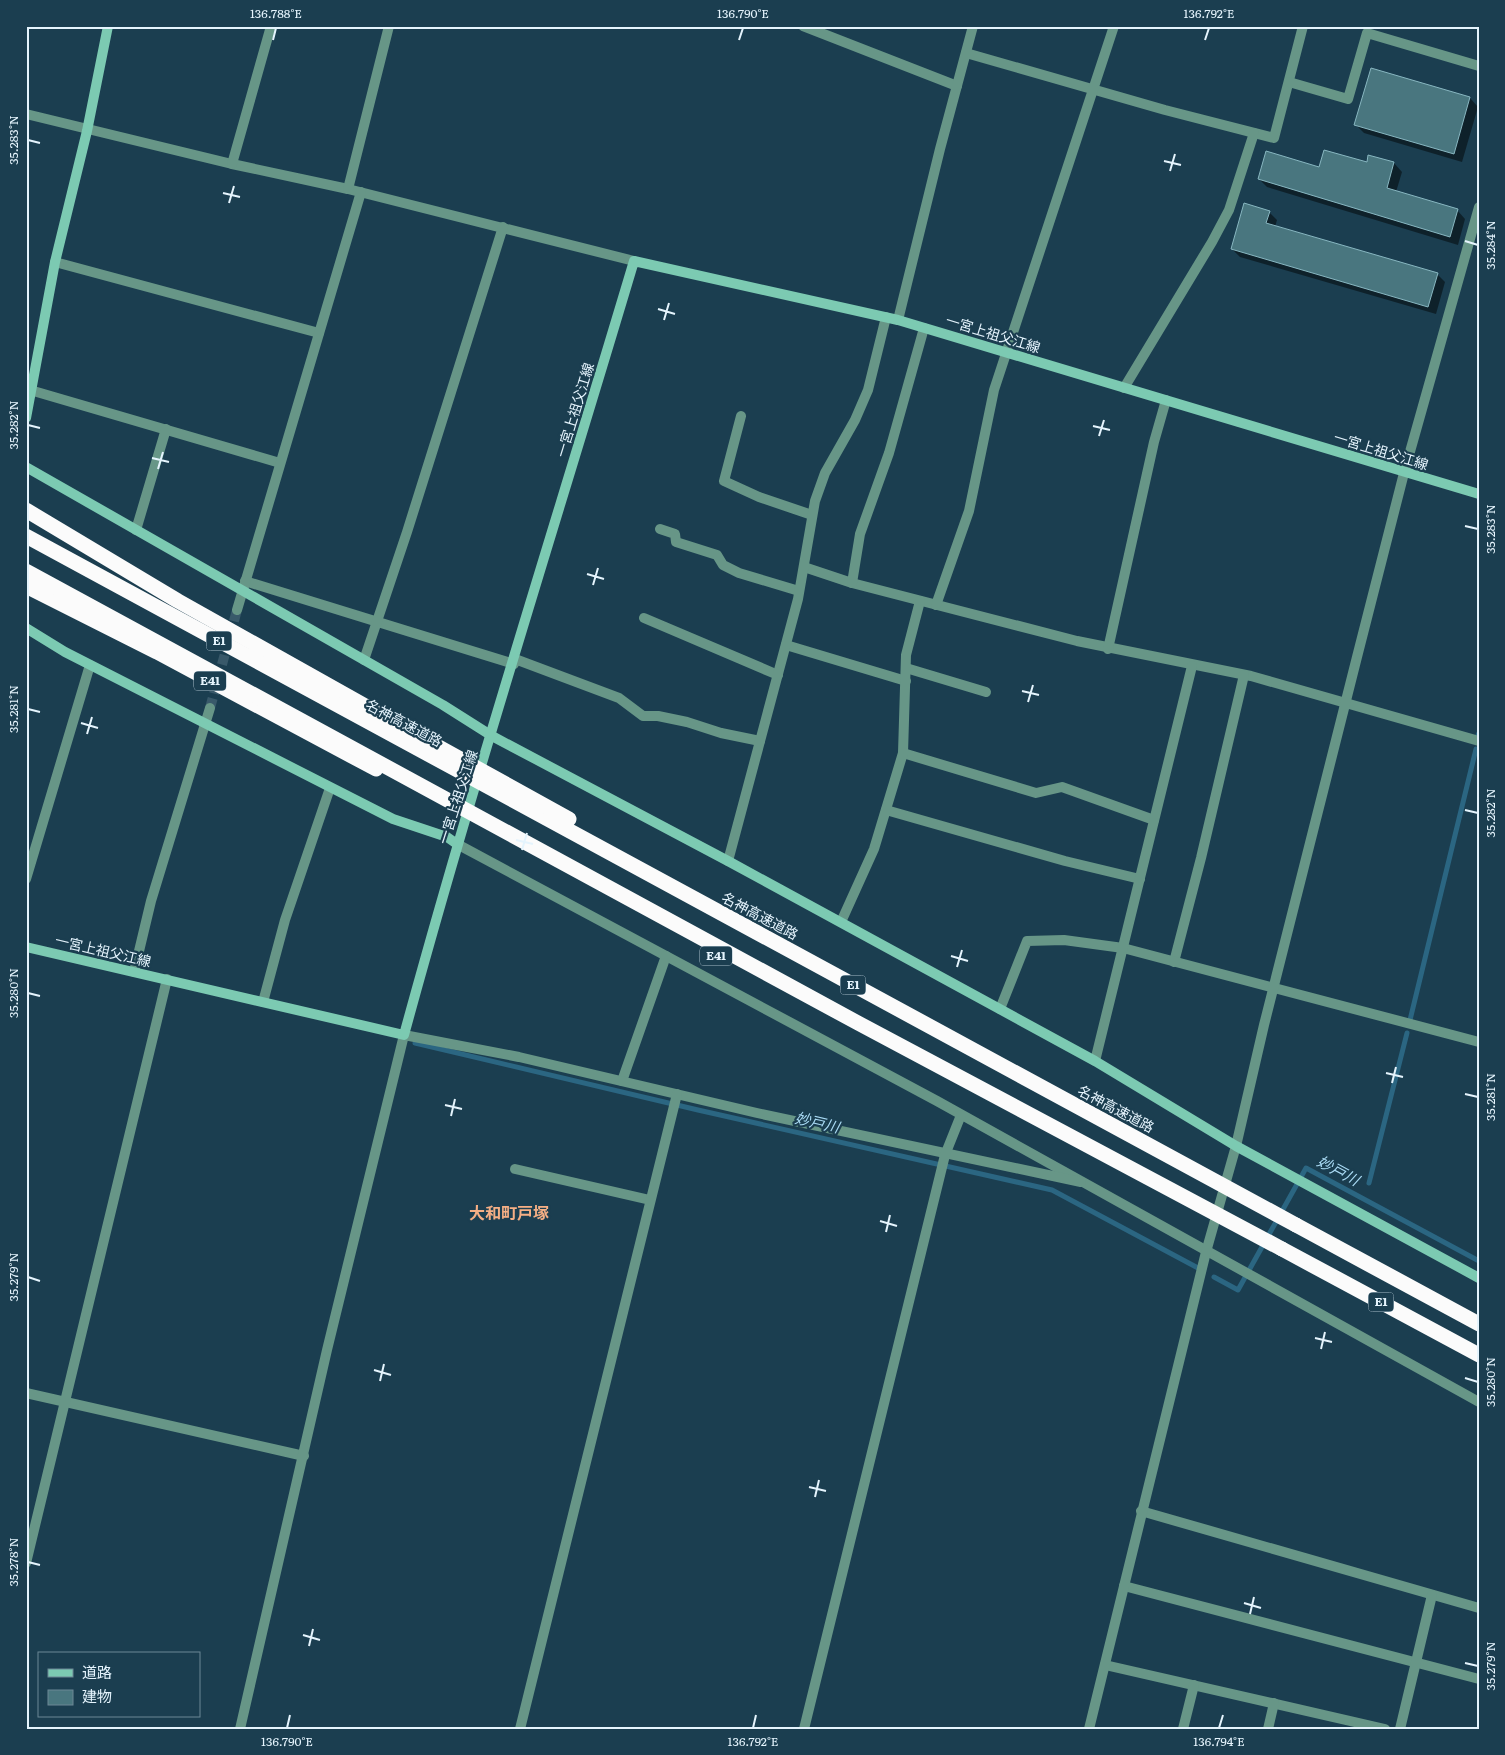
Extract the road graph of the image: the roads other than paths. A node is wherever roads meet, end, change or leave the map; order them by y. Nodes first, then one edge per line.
1 (108, 26) edge
2 (271, 26) edge
3 (389, 26) edge
4 (803, 26) edge
5 (973, 26) edge
6 (1114, 26) edge
7 (1304, 26) edge
8 (966, 53) junction
9 (1479, 66) edge
10 (1289, 82) junction
11 (957, 86) junction
12 (1092, 89) junction
13 (26, 114) edge
14 (87, 131) junction
15 (1254, 133) junction
16 (232, 164) junction
17 (348, 189) junction
18 (361, 192) junction
19 (1479, 207) edge
20 (503, 227) junction
21 (634, 261) junction
22 (55, 262) junction
23 (886, 317) junction
24 (898, 320) junction
25 (924, 328) junction
26 (319, 334) junction
27 (1006, 352) junction
28 (1124, 388) junction
29 (30, 390) junction
30 (1166, 400) junction
31 (741, 416) dead end
32 (26, 418) edge
33 (166, 430) junction
34 (280, 463) junction
35 (26, 467) edge
36 (1404, 473) junction
37 (1479, 494) edge
38 (26, 510) edge
39 (812, 515) junction
40 (660, 529) dead end
41 (136, 530) junction
42 (26, 536) edge
43 (804, 566) junction
44 (26, 570) edge
45 (852, 583) junction
46 (26, 586) edge
47 (244, 586) junction
48 (799, 591) junction
49 (920, 601) junction
50 (936, 605) junction
51 (237, 610) tunnel mouth
52 (644, 618) dead end
53 (377, 622) junction
54 (26, 628) edge
55 (786, 645) junction
56 (1108, 649) junction
57 (364, 660) junction
58 (514, 662) junction
59 (90, 665) junction
60 (1192, 666) junction
61 (906, 668) junction
62 (778, 675) junction
63 (1244, 675) junction
64 (906, 682) junction
65 (986, 692) dead end
66 (1346, 703) junction
67 (210, 708) tunnel mouth
68 (206, 724) junction
69 (492, 736) junction
70 (760, 741) junction
71 (1479, 741) edge
72 (903, 753) junction
73 (330, 788) junction
74 (886, 810) junction
75 (1154, 820) junction
76 (457, 844) junction
77 (728, 861) junction
78 (26, 879) edge
79 (1140, 879) junction
80 (841, 922) junction
81 (26, 947) edge
82 (1123, 948) junction
83 (666, 956) junction
84 (1174, 962) junction
85 (134, 972) junction
86 (166, 979) junction
87 (1273, 988) junction
88 (263, 1002) junction
89 (1000, 1009) junction
90 (404, 1035) junction
91 (1479, 1042) edge
92 (1095, 1061) junction
93 (622, 1081) junction
94 (676, 1096) junction
95 (1058, 1096) junction
96 (961, 1115) junction
97 (1045, 1123) junction
98 (1236, 1146) junction
99 (945, 1157) junction
100 (515, 1169) dead end
101 (1081, 1182) junction
102 (650, 1200) junction
103 (1206, 1252) junction
104 (1479, 1278) edge
105 (1479, 1324) edge
106 (1479, 1356) edge
107 (26, 1392) edge
108 (66, 1402) junction
109 (1479, 1402) edge
110 (304, 1456) junction
111 (1142, 1511) junction
112 (26, 1563) edge
113 (1124, 1586) junction
114 (1432, 1595) junction
115 (1479, 1608) edge
116 (1416, 1662) junction
117 (1105, 1665) junction
118 (1479, 1679) edge
119 (1194, 1685) junction
120 (1274, 1703) junction
121 (240, 1729) edge
122 (520, 1729) edge
123 (804, 1729) edge
124 (1089, 1729) edge
125 (1183, 1729) edge
126 (1268, 1729) edge
127 (1384, 1729) edge
128 (1400, 1729) edge

1 - 14 street
2 - 16 street
3 - 17 street
4 - 11 street
5 - 8 street
6 - 12 street
7 - 10 street
8 - 11 street
8 - 12 street
9 - 10 street
10 - 15 street
11 - 24 street
12 - 15 street
12 - 27 street
13 - 14 street
14 - 16 street
14 - 22 street
15 - 28 street
16 - 17 street
17 - 18 street
18 - 20 street
18 - 26 street
19 - 36 street
20 - 21 street
20 - 53 street
21 - 23 street, 一宮上祖父江線
21 - 58 street, 一宮上祖父江線
22 - 26 street
22 - 29 street
23 - 24 street, 一宮上祖父江線
23 - 39 street
24 - 25 street, 一宮上祖父江線
25 - 27 street, 一宮上祖父江線
25 - 45 street
26 - 34 street
27 - 28 street, 一宮上祖父江線
27 - 50 street
28 - 30 street, 一宮上祖父江線
29 - 32 street
29 - 33 street
30 - 36 street, 一宮上祖父江線
30 - 56 street
31 - 39 street
33 - 34 street
33 - 41 street
34 - 47 street
35 - 41 street
36 - 37 street, 一宮上祖父江線
36 - 66 street
38 - 95 highway, bridge
39 - 43 street
40 - 48 street
41 - 47 street
42 - 95 highway, 名神高速道路 / E1, bridge
43 - 45 street
43 - 48 street
44 - 97 highway, E1, bridge
45 - 49 street
46 - 97 highway, E41, bridge
47 - 51 street
47 - 53 street
47 - 57 street
48 - 55 street
49 - 50 street
49 - 61 street
50 - 56 street
52 - 62 street
53 - 57 street
53 - 58 street
54 - 59 street
55 - 62 street
55 - 64 street
56 - 60 street
57 - 69 street
58 - 69 street, 一宮上祖父江線
58 - 70 street
59 - 68 street
59 - 78 street
60 - 63 street
60 - 75 street
61 - 64 street
61 - 65 street
62 - 70 street
63 - 66 street
63 - 84 street
64 - 72 street
66 - 71 street
66 - 87 street
67 - 68 street
68 - 73 street
68 - 85 street
69 - 76 street, 一宮上祖父江線
69 - 77 street
70 - 77 street
72 - 74 street
72 - 75 street
73 - 76 street
73 - 88 street
74 - 79 street
74 - 80 street
75 - 79 street
76 - 83 street
76 - 90 street, 一宮上祖父江線
77 - 80 street
79 - 82 street
80 - 89 street
81 - 85 street, 一宮上祖父江線
82 - 84 street
82 - 89 street
82 - 92 street
83 - 93 street
83 - 96 street
84 - 87 street
85 - 86 street, 一宮上祖父江線
86 - 88 street, 一宮上祖父江線
86 - 108 street
87 - 91 street
87 - 98 street
88 - 90 street, 一宮上祖父江線
89 - 92 street
90 - 93 street
90 - 110 street
92 - 98 street
93 - 94 street
94 - 99 street
94 - 102 street
95 - 105 highway, 名神高速道路 / E1, bridge
96 - 99 street
96 - 101 street
97 - 106 highway, E1, bridge
98 - 103 street
98 - 104 street
99 - 101 street
99 - 123 street
100 - 102 street
101 - 103 street
102 - 122 street
103 - 109 street
103 - 111 street
107 - 108 street
108 - 110 street
108 - 112 street
110 - 121 street
111 - 113 street
111 - 114 street
113 - 116 street
113 - 117 street
114 - 115 street
114 - 116 street
116 - 118 street
116 - 128 street
117 - 119 street
117 - 124 street
119 - 120 street
119 - 125 street
120 - 126 street
120 - 127 street

